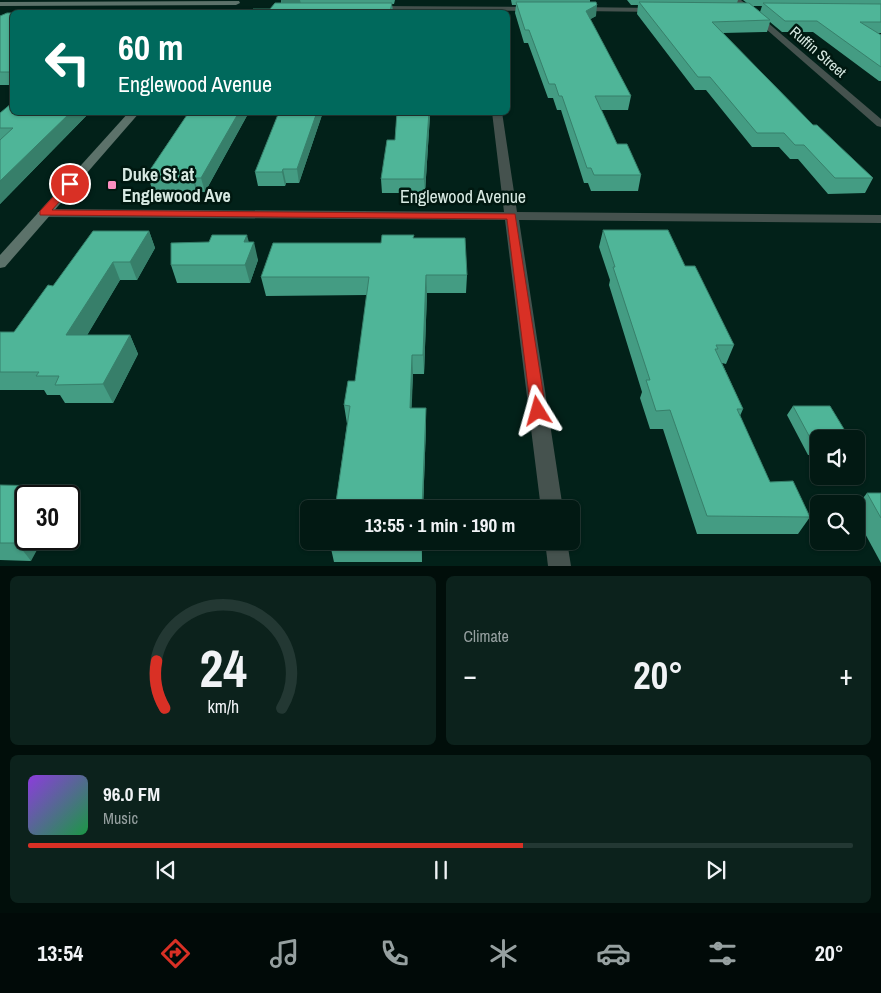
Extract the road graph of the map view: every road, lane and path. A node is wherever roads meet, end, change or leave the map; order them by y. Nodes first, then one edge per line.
1 (738, 0) edge
2 (238, 2) edge
3 (0, 4) edge
4 (369, 8) edge
5 (541, 9) edge
6 (570, 9) edge
7 (248, 10) edge
8 (445, 10) edge
9 (510, 10) edge
10 (670, 10) edge
11 (739, 10) edge
12 (754, 10) junction
13 (133, 115) edge
14 (497, 115) edge
15 (881, 124) edge
16 (44, 213) junction
17 (512, 216) junction
18 (881, 219) edge
19 (0, 264) edge
20 (551, 500) edge
21 (557, 550) edge
22 (560, 566) edge

1 - 12 street, Ruffin Street
2 - 3 main road
2 - 7 street
4 - 8 street
5 - 9 street
6 - 10 street
11 - 12 street
12 - 15 street, Ruffin Street
13 - 16 main road
14 - 17 street
16 - 17 street, Englewood Avenue
16 - 19 main road
17 - 18 street, Englewood Avenue
17 - 20 street
21 - 22 street

